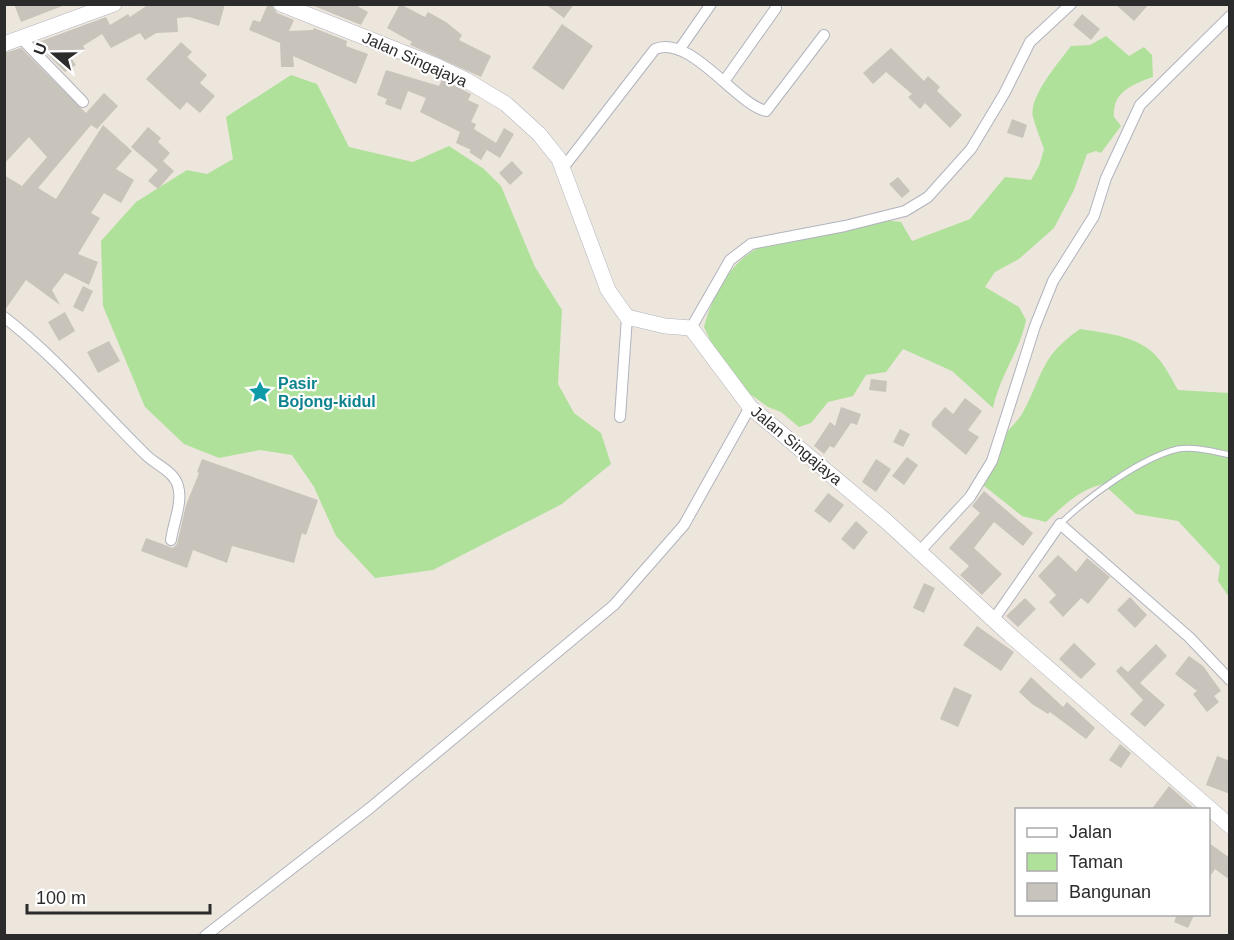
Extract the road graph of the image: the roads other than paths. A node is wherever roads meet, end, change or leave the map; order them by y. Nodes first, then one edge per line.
1 (114, 4) edge
2 (281, 4) edge
3 (711, 4) edge
4 (1071, 4) edge
5 (776, 8) dead end
6 (1230, 16) edge
7 (824, 35) dead end
8 (20, 37) junction
9 (4, 44) edge
10 (679, 50) junction
11 (725, 80) junction
12 (83, 102) dead end
13 (563, 168) junction
14 (627, 316) junction
15 (4, 317) edge
16 (691, 328) junction
17 (750, 407) junction
18 (620, 417) dead end
19 (1230, 455) edge
20 (1060, 524) junction
21 (171, 540) dead end
22 (920, 552) junction
23 (994, 619) junction
24 (1230, 680) edge
25 (1209, 808) edge
26 (1210, 808) edge
27 (1230, 826) edge
28 (205, 936) edge

1 - 8 street
2 - 13 street, Jalan Singajaya
3 - 10 street
4 - 16 street
5 - 11 street
6 - 22 street
7 - 11 street
8 - 9 street
8 - 12 street
10 - 11 street
10 - 13 street
13 - 14 street, Jalan Singajaya
14 - 16 street
14 - 18 street
15 - 21 street
16 - 17 street, Jalan Singajaya
17 - 22 street, Jalan Singajaya
17 - 28 street
19 - 20 lane
20 - 23 street
20 - 24 street
22 - 23 street, Jalan Singajaya
23 - 25 street, Jalan Singajaya
26 - 27 street, Jalan Singajaya

